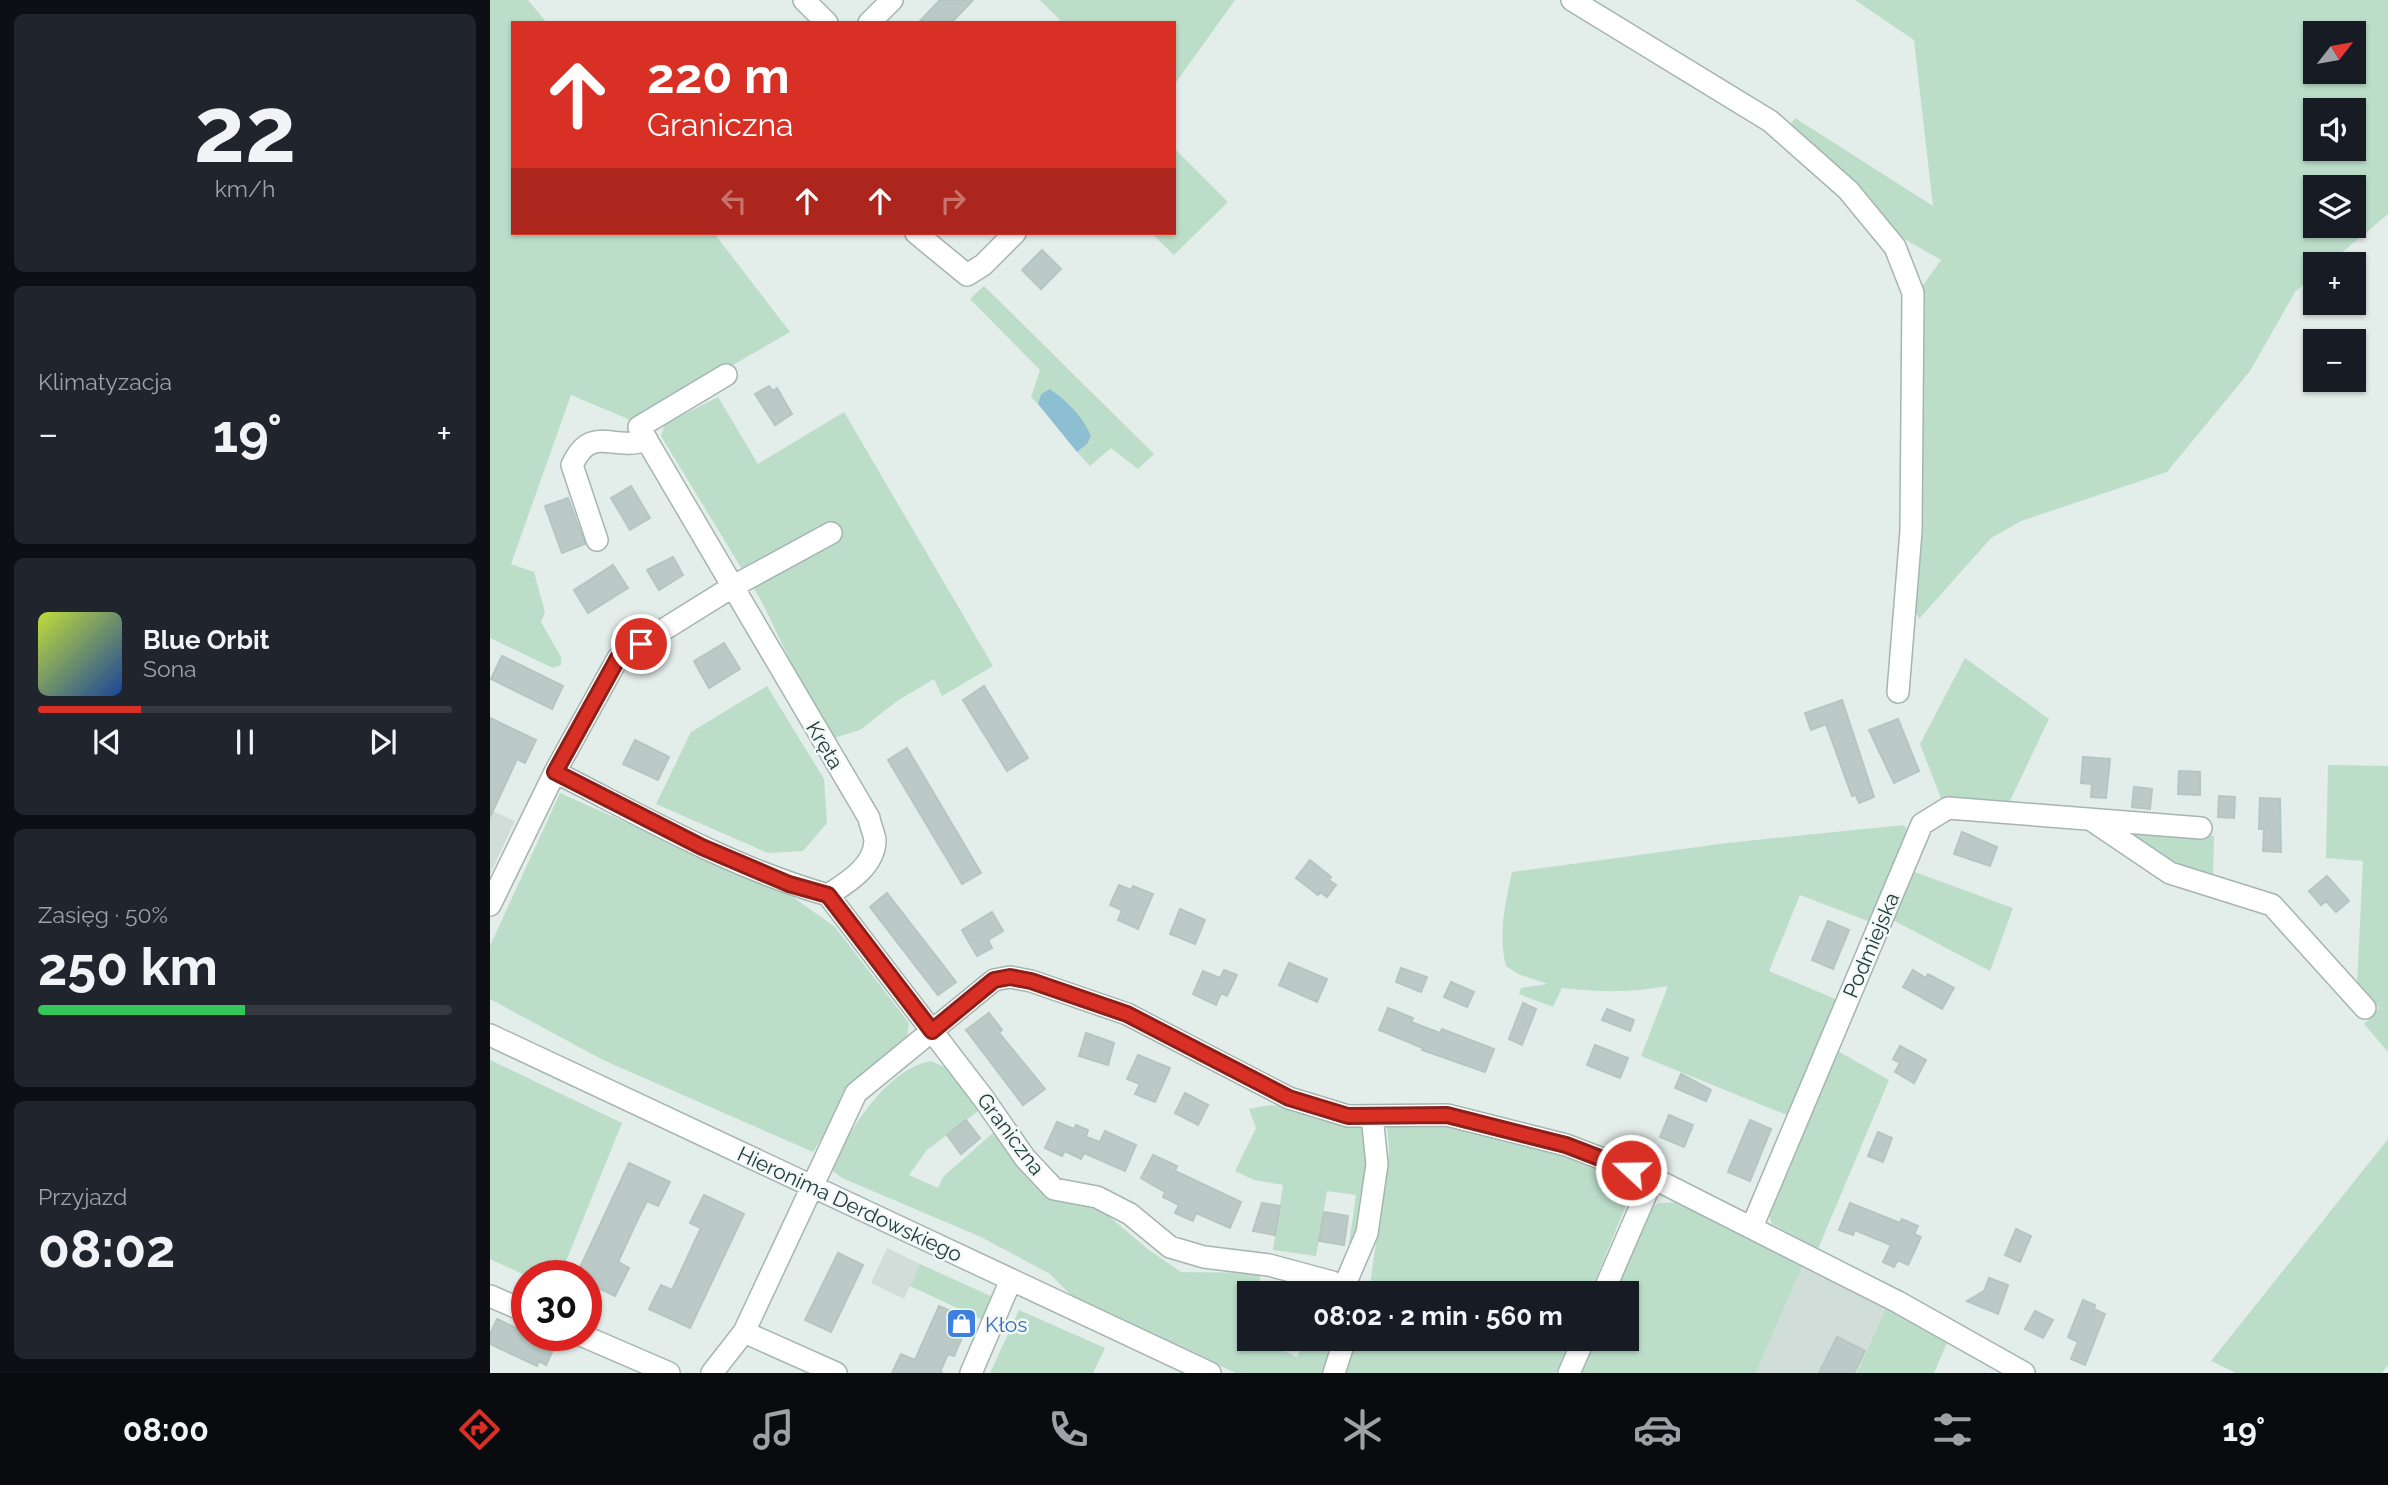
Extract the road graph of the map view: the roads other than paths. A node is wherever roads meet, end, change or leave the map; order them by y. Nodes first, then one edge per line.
1 (804, 0) edge
2 (892, 0) edge
3 (1572, 0) edge
4 (825, 21) edge
5 (871, 21) edge
6 (918, 235) edge
7 (1013, 235) edge
8 (726, 375) dead end
9 (646, 440) junction
10 (831, 533) dead end
11 (597, 540) dead end
12 (732, 587) junction
13 (1898, 692) dead end
14 (555, 772) junction
15 (2091, 820) junction
16 (2201, 828) dead end
17 (828, 895) junction
18 (490, 905) edge
19 (2365, 1008) dead end
20 (932, 1031) junction
21 (490, 1035) edge
22 (1372, 1116) junction
23 (1653, 1178) junction
24 (810, 1186) junction
25 (1752, 1227) junction
26 (1011, 1280) junction
27 (1328, 1281) edge
28 (1347, 1281) edge
29 (1608, 1281) edge
30 (490, 1296) edge
31 (511, 1305) edge
32 (744, 1332) junction
33 (602, 1344) edge
34 (1341, 1351) edge
35 (1579, 1351) edge
36 (669, 1373) edge
37 (712, 1373) edge
38 (836, 1373) edge
39 (971, 1373) edge
40 (1210, 1373) edge
41 (1334, 1373) edge
42 (1569, 1373) edge
43 (2024, 1373) edge

1 - 4 street
2 - 5 street
3 - 13 street
6 - 7 street
8 - 9 street
9 - 11 street
9 - 12 street, Kręta
10 - 12 street
12 - 14 street
12 - 17 street, Kręta
14 - 17 street
14 - 18 street
15 - 16 street, Podmiejska
15 - 19 street, Podmiejska
15 - 25 street, Podmiejska
17 - 20 street
20 - 22 street
20 - 24 street
20 - 27 street, Graniczna
21 - 24 street, Hieronima Derdowskiego
22 - 23 street
22 - 28 street, Graniczna
23 - 25 street
23 - 29 street
24 - 26 street, Hieronima Derdowskiego
24 - 32 street
25 - 43 street
26 - 39 street
26 - 40 street, Hieronima Derdowskiego
30 - 31 street
32 - 37 street
32 - 38 street
33 - 36 street
34 - 41 street
35 - 42 street

